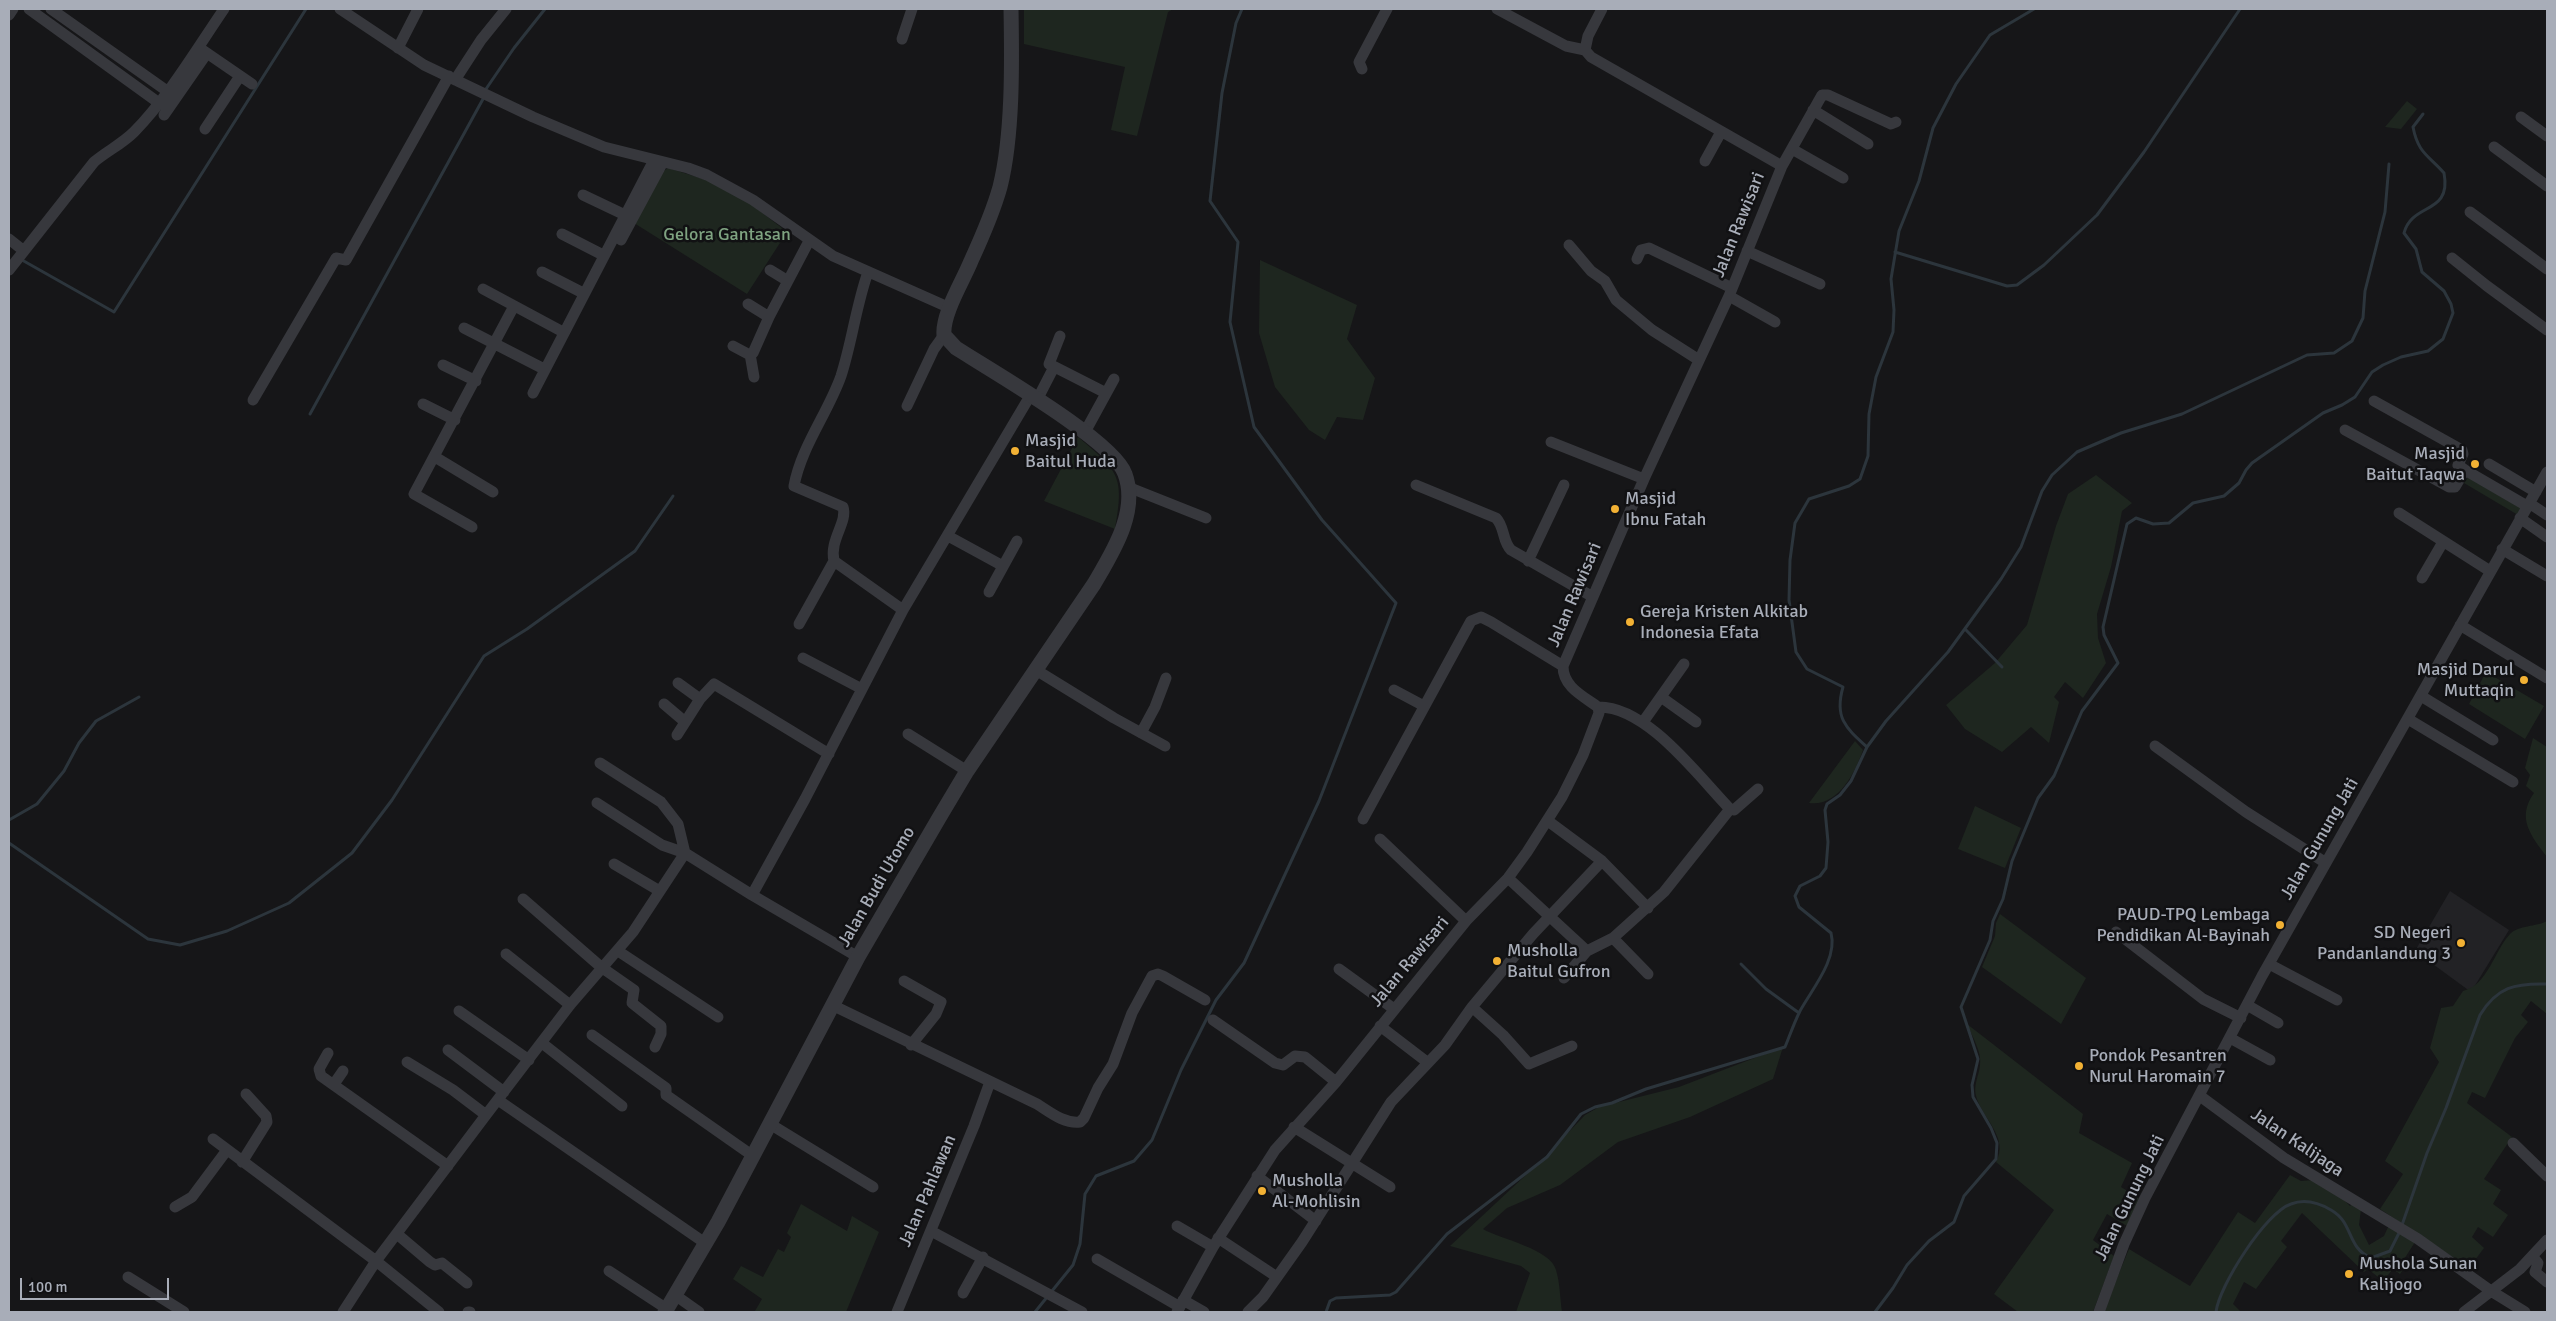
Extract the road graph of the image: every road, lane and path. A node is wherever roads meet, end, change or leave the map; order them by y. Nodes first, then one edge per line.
1 (13, 9) edge
2 (29, 9) edge
3 (50, 9) edge
4 (224, 9) edge
5 (418, 9) edge
6 (506, 9) edge
7 (912, 9) edge
8 (1012, 9) edge
9 (1387, 9) edge
10 (1497, 9) edge
11 (1602, 9) edge
12 (344, 10) edge
13 (9, 15) edge
14 (902, 39) dead end
15 (398, 48) junction
16 (203, 50) junction
17 (1585, 50) junction
18 (135, 69) junction
19 (1362, 69) dead end
20 (240, 76) junction
21 (452, 78) junction
22 (126, 80) junction
23 (252, 84) dead end
24 (167, 91) junction
25 (159, 103) junction
26 (1813, 110) junction
27 (164, 115) dead end
28 (2521, 117) dead end
29 (1896, 122) dead end
30 (206, 129) dead end
31 (1721, 132) junction
32 (2547, 136) edge
33 (1868, 144) dead end
34 (2494, 148) dead end
35 (1792, 149) junction
36 (658, 161) junction
37 (1705, 161) dead end
38 (1782, 166) junction
39 (1843, 178) dead end
40 (2547, 186) edge
41 (583, 195) dead end
42 (2470, 212) dead end
43 (625, 214) junction
44 (562, 234) dead end
45 (9, 239) edge
46 (621, 240) dead end
47 (809, 241) junction
48 (1569, 245) dead end
49 (24, 251) junction
50 (1747, 251) junction
51 (603, 255) junction
52 (2452, 258) dead end
53 (1637, 259) dead end
54 (2547, 269) edge
55 (9, 270) edge
56 (770, 270) dead end
57 (542, 272) dead end
58 (868, 272) junction
59 (788, 281) junction
60 (1820, 284) dead end
61 (483, 289) dead end
62 (1730, 292) junction
63 (583, 293) junction
64 (748, 304) dead end
65 (514, 306) junction
66 (950, 308) junction
67 (769, 317) junction
68 (1775, 322) dead end
69 (464, 328) dead end
70 (2547, 330) edge
71 (563, 332) junction
72 (944, 335) junction
73 (1060, 336) dead end
74 (495, 344) junction
75 (733, 346) dead end
76 (750, 354) junction
77 (1699, 360) junction
78 (443, 365) dead end
79 (1054, 367) junction
80 (544, 369) junction
81 (754, 377) dead end
82 (1114, 379) dead end
83 (476, 381) junction
84 (533, 393) dead end
85 (1106, 393) junction
86 (1034, 398) junction
87 (252, 400) dead end
88 (2374, 401) dead end
89 (423, 404) dead end
90 (907, 406) dead end
91 (455, 420) junction
92 (2345, 430) dead end
93 (1085, 432) junction
94 (1551, 442) dead end
95 (435, 457) junction
96 (2489, 464) dead end
97 (2465, 470) junction
98 (2547, 472) edge
99 (1644, 479) junction
100 (1416, 485) dead end
101 (1564, 485) dead end
102 (1128, 487) junction
103 (493, 492) dead end
104 (2536, 492) junction
105 (2528, 504) junction
106 (2398, 514) dead end
107 (2547, 515) edge
108 (1206, 518) dead end
109 (2520, 518) junction
110 (472, 527) dead end
111 (948, 536) junction
112 (2547, 537) edge
113 (1017, 541) dead end
114 (2443, 542) junction
115 (2502, 549) junction
116 (834, 561) junction
117 (1528, 561) junction
118 (1003, 566) junction
119 (2490, 570) junction
120 (2547, 576) edge
121 (2422, 578) dead end
122 (989, 592) dead end
123 (1593, 597) junction
124 (903, 610) junction
125 (799, 624) dead end
126 (2460, 625) junction
127 (804, 658) dead end
128 (1684, 664) dead end
129 (1563, 666) junction
130 (1036, 670) junction
131 (1166, 678) dead end
132 (2547, 678) edge
133 (678, 683) dead end
134 (862, 689) junction
135 (1394, 690) dead end
136 (2421, 696) junction
137 (1661, 697) junction
138 (700, 699) junction
139 (664, 704) dead end
140 (1424, 706) junction
141 (1598, 707) junction
142 (2408, 719) junction
143 (684, 721) junction
144 (1643, 722) junction
145 (1696, 722) dead end
146 (1141, 733) junction
147 (908, 734) dead end
148 (677, 735) dead end
149 (2493, 740) dead end
150 (1164, 746) dead end
151 (2155, 746) dead end
152 (829, 754) junction
153 (600, 763) dead end
154 (967, 771) junction
155 (2514, 782) dead end
156 (1758, 789) dead end
157 (597, 803) dead end
158 (1730, 809) junction
159 (1363, 819) dead end
160 (1548, 821) junction
161 (1380, 839) dead end
162 (685, 853) junction
163 (1602, 861) junction
164 (614, 864) dead end
165 (2326, 864) junction
166 (1508, 878) junction
167 (658, 890) junction
168 (752, 895) junction
169 (522, 899) dead end
170 (1648, 908) junction
171 (1550, 915) junction
172 (1466, 921) junction
173 (2116, 932) dead end
174 (1613, 938) junction
175 (618, 951) junction
176 (1587, 951) junction
177 (506, 954) dead end
178 (858, 957) junction
179 (2269, 964) junction
180 (601, 967) junction
181 (1339, 969) dead end
182 (1648, 974) dead end
183 (1564, 978) dead end
184 (904, 980) dead end
185 (1205, 1000) dead end
186 (2337, 1000) dead end
187 (570, 1005) junction
188 (832, 1005) junction
189 (2248, 1005) junction
190 (1472, 1006) junction
191 (1394, 1009) junction
192 (458, 1011) dead end
193 (718, 1017) dead end
194 (2241, 1018) junction
195 (1213, 1020) dead end
196 (2278, 1023) dead end
197 (1380, 1026) junction
198 (592, 1035) dead end
199 (2230, 1038) junction
200 (542, 1043) junction
201 (911, 1045) junction
202 (1572, 1046) dead end
203 (655, 1047) dead end
204 (448, 1050) dead end
205 (328, 1053) dead end
206 (529, 1060) junction
207 (2270, 1060) dead end
208 (407, 1062) dead end
209 (1427, 1062) junction
210 (343, 1071) dead end
211 (990, 1082) junction
212 (1336, 1082) junction
213 (334, 1084) junction
214 (246, 1094) dead end
215 (501, 1096) junction
216 (2200, 1096) junction
217 (622, 1106) dead end
218 (486, 1115) junction
219 (770, 1124) junction
220 (1294, 1127) junction
221 (212, 1139) dead end
222 (2513, 1144) dead end
223 (227, 1150) junction
224 (753, 1156) junction
225 (242, 1162) junction
226 (1350, 1164) junction
227 (448, 1166) junction
228 (1257, 1176) junction
229 (2547, 1176) edge
230 (873, 1187) dead end
231 (1390, 1187) dead end
232 (175, 1207) dead end
233 (1316, 1220) junction
234 (1178, 1226) dead end
235 (931, 1231) junction
236 (397, 1234) junction
237 (2547, 1240) edge
238 (1215, 1242) junction
239 (705, 1243) junction
240 (983, 1257) junction
241 (2533, 1257) junction
242 (1097, 1259) dead end
243 (376, 1261) junction
244 (609, 1271) dead end
245 (128, 1277) dead end
246 (1277, 1277) junction
247 (2547, 1282) edge
248 (467, 1283) dead end
249 (2491, 1291) junction
250 (963, 1293) dead end
251 (675, 1296) junction
252 (1180, 1306) edge
253 (666, 1311) edge
254 (184, 1312) edge
255 (343, 1312) edge
256 (439, 1312) edge
257 (699, 1312) edge
258 (897, 1312) edge
259 (1082, 1312) edge
260 (1204, 1312) edge
261 (1248, 1312) edge
262 (2099, 1312) edge
263 (2464, 1312) edge
264 (2525, 1312) edge

1 - 13 street
2 - 22 street
3 - 18 street
4 - 16 street
5 - 15 street
6 - 21 street
7 - 14 street
8 - 66 street
9 - 19 street
10 - 17 street
11 - 17 street
12 - 15 street
15 - 21 street
16 - 20 street
16 - 24 street
16 - 27 street
17 - 31 street, Jalan Rawisari
18 - 22 street
18 - 24 street
20 - 23 street
20 - 30 street
21 - 36 street
21 - 87 street
22 - 25 street
24 - 25 street
25 - 49 street
26 - 29 street
26 - 33 street
26 - 35 street
28 - 32 street
31 - 37 street
31 - 38 street, Jalan Rawisari
34 - 40 street
35 - 38 street
35 - 39 street
36 - 43 street
36 - 46 street
36 - 47 street
38 - 50 street, Jalan Rawisari
41 - 43 street
42 - 54 street
43 - 51 street
44 - 51 street
45 - 49 street
47 - 58 street
47 - 59 street
48 - 77 street
49 - 55 street
50 - 60 street
50 - 62 street, Jalan Rawisari
51 - 63 street
52 - 70 street
53 - 62 street
56 - 59 street
57 - 63 street
58 - 66 street
58 - 116 street
59 - 67 street
61 - 65 street
62 - 68 street
62 - 77 street, Jalan Rawisari
63 - 71 street
64 - 67 street
65 - 71 street
65 - 74 street
66 - 72 street
67 - 76 street
69 - 74 street
71 - 80 street
72 - 86 street
72 - 90 street
73 - 79 street
74 - 80 street
74 - 83 street
75 - 76 street
76 - 81 street
77 - 99 street, Jalan Rawisari
78 - 83 street
79 - 85 street
79 - 86 street
80 - 84 street
82 - 85 street
83 - 91 street
85 - 93 street
86 - 93 street
86 - 111 street
88 - 97 street
89 - 91 street
91 - 95 street
92 - 97 street
93 - 102 street
94 - 99 street
95 - 103 street
95 - 110 street
96 - 104 street
97 - 105 street
98 - 104 street, Jalan Gunung Jati
99 - 123 street, Jalan Rawisari
100 - 117 street
101 - 117 street
102 - 108 street
102 - 130 street, Jalan Budi Utomo
104 - 105 street, Jalan Gunung Jati
105 - 107 street
105 - 109 street, Jalan Gunung Jati
106 - 114 street
109 - 112 street
109 - 115 street, Jalan Gunung Jati
111 - 118 street
111 - 124 street
113 - 118 street
114 - 119 street
114 - 121 street
115 - 119 street, Jalan Gunung Jati
115 - 120 street
116 - 124 street
116 - 125 street
117 - 123 street
118 - 122 street
119 - 126 street, Jalan Gunung Jati
123 - 129 street, Jalan Rawisari
124 - 134 street
126 - 132 street
126 - 136 street, Jalan Gunung Jati
127 - 134 street
128 - 137 street
129 - 140 street
129 - 141 street, Jalan Rawisari
130 - 146 street
130 - 154 street, Jalan Budi Utomo
131 - 146 street
133 - 138 street
134 - 152 street
135 - 140 street
136 - 142 street, Jalan Gunung Jati
136 - 149 street
137 - 144 street
137 - 145 street
138 - 143 street
138 - 152 street
139 - 143 street
140 - 159 street
141 - 144 street
141 - 160 street, Jalan Rawisari
142 - 155 street
142 - 165 street, Jalan Gunung Jati
143 - 148 street
144 - 158 street
146 - 150 street
147 - 154 street
151 - 165 street
152 - 168 street
153 - 162 street
154 - 178 street, Jalan Budi Utomo
156 - 158 street
157 - 162 street
158 - 170 street
160 - 163 street
160 - 166 street, Jalan Rawisari
161 - 172 street
162 - 167 street
162 - 168 street
163 - 170 street
163 - 171 street
164 - 167 street
165 - 179 street, Jalan Gunung Jati
166 - 171 street
166 - 172 street, Jalan Rawisari
167 - 175 street
168 - 178 street
169 - 180 street
170 - 174 street
171 - 176 street
171 - 190 street
172 - 191 street, Jalan Rawisari
173 - 194 street
174 - 176 street
174 - 182 street
175 - 180 street
175 - 193 street
176 - 183 street
177 - 187 street
178 - 188 street, Jalan Budi Utomo
179 - 186 street
179 - 189 street, Jalan Gunung Jati
180 - 187 street
180 - 203 street
181 - 191 street
184 - 201 street
185 - 211 street
187 - 200 street
188 - 201 street
188 - 219 street, Jalan Budi Utomo
189 - 194 street, Jalan Gunung Jati
189 - 196 street
190 - 202 street
190 - 209 street
191 - 197 street, Jalan Rawisari
192 - 206 street
194 - 199 street, Jalan Gunung Jati
195 - 212 street
197 - 209 street
197 - 212 street, Jalan Rawisari
198 - 224 street
199 - 207 street
199 - 216 street, Jalan Gunung Jati
200 - 206 street
200 - 217 street
201 - 211 street
204 - 215 street
205 - 213 street
206 - 215 street
208 - 218 street
209 - 226 street
210 - 213 street
211 - 235 street, Jalan Pahlawan
212 - 220 street, Jalan Rawisari
213 - 227 street
214 - 225 street
215 - 218 street
215 - 239 street
216 - 249 street, Jalan Kalijaga
216 - 262 street, Jalan Gunung Jati
218 - 227 street
219 - 224 street, Jalan Budi Utomo
219 - 230 street
220 - 226 street
220 - 228 street, Jalan Rawisari
221 - 223 street
222 - 229 street
223 - 225 street
223 - 232 street
224 - 239 street, Jalan Budi Utomo
225 - 243 street
226 - 231 street
226 - 233 street
227 - 236 street
228 - 233 street
228 - 238 street, Jalan Rawisari
233 - 246 street
234 - 238 street
235 - 240 street
235 - 258 street, Jalan Pahlawan
236 - 243 street
236 - 248 street
237 - 241 street
238 - 246 street
238 - 252 street, Jalan Rawisari
239 - 251 street, Jalan Budi Utomo
240 - 250 street
240 - 259 street
241 - 247 street
241 - 249 street
242 - 252 street
243 - 255 street
243 - 256 street
244 - 253 street
245 - 254 street
246 - 261 street
249 - 263 street
249 - 264 street, Jalan Kalijaga
251 - 253 street, Jalan Budi Utomo
251 - 257 street
252 - 260 street

